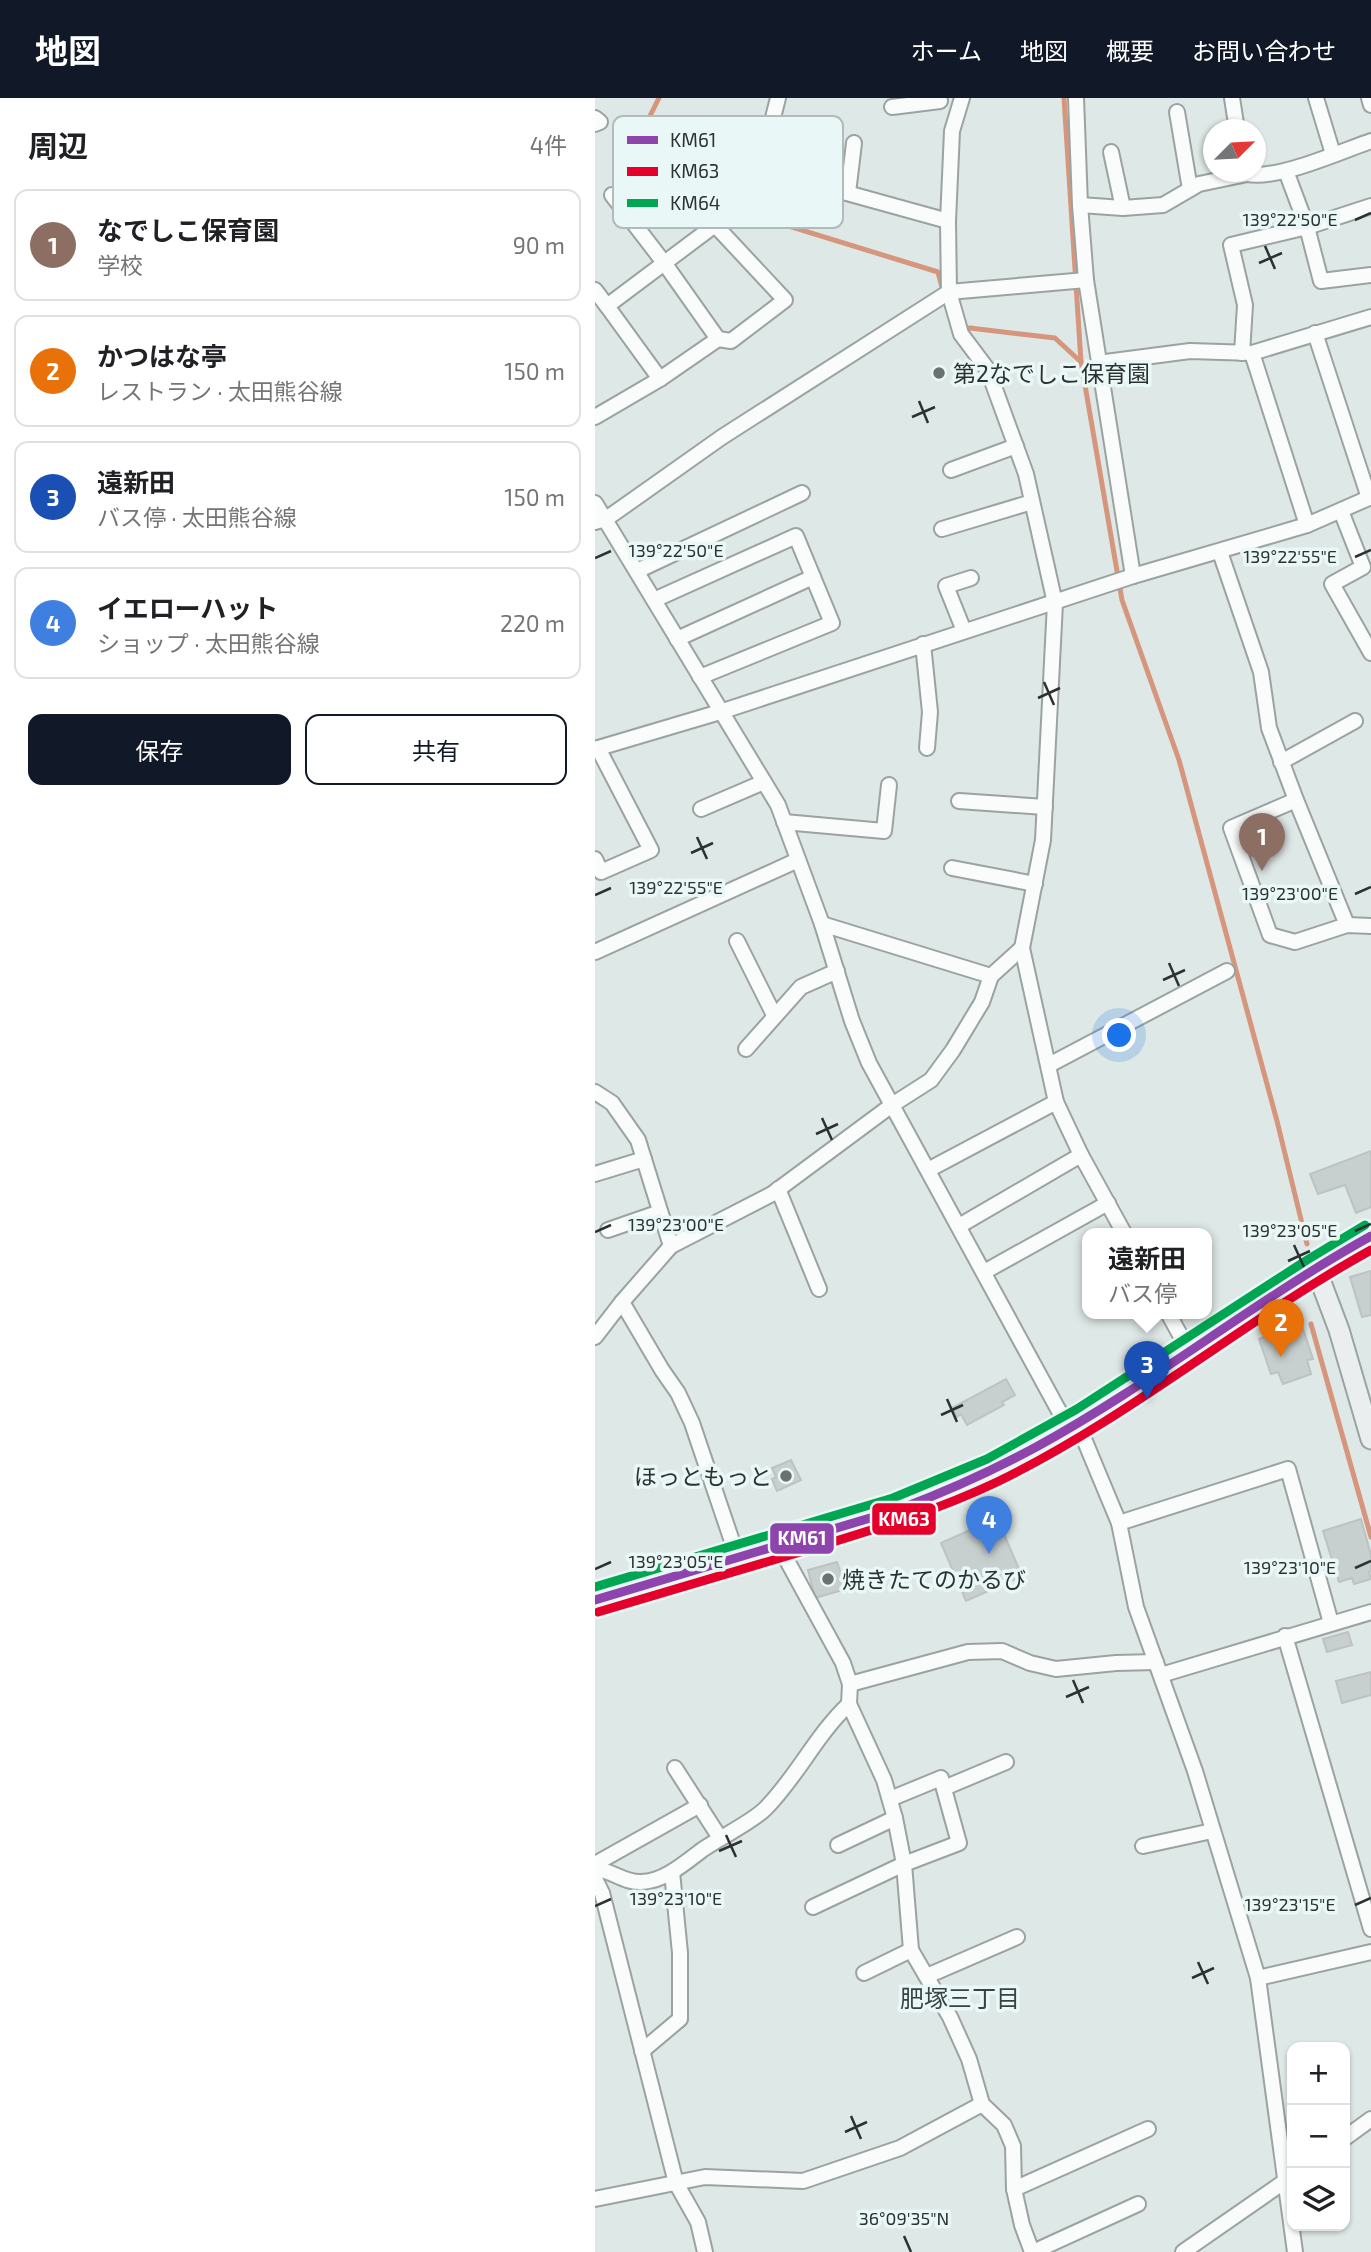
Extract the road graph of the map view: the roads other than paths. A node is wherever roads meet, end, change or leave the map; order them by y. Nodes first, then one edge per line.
1 (778, 98) edge
2 (962, 98) edge
3 (1076, 98) edge
4 (1232, 98) edge
5 (1316, 98) edge
6 (1369, 98) edge
7 (939, 99) edge
8 (1371, 105) edge
9 (892, 107) dead end
10 (1177, 113) dead end
11 (773, 116) edge
12 (1235, 119) edge
13 (952, 131) junction
14 (1371, 141) edge
15 (854, 143) dead end
16 (1111, 152) dead end
17 (1333, 153) junction
18 (1286, 171) junction
19 (1266, 174) edge
20 (1208, 182) edge
21 (1190, 189) junction
22 (843, 192) edge
23 (848, 193) junction
24 (1080, 205) junction
25 (1371, 206) edge
26 (1123, 208) junction
27 (948, 221) junction
28 (1307, 227) junction
29 (637, 228) edge
30 (711, 228) edge
31 (718, 228) edge
32 (665, 264) junction
33 (1371, 275) edge
34 (1086, 280) junction
35 (595, 290) edge
36 (949, 292) junction
37 (607, 306) junction
38 (1371, 317) edge
39 (1315, 333) junction
40 (718, 339) junction
41 (1247, 353) junction
42 (1098, 363) junction
43 (660, 379) junction
44 (595, 417) edge
45 (1016, 446) junction
46 (951, 470) dead end
47 (802, 493) dead end
48 (1370, 498) edge
49 (1033, 502) junction
50 (595, 503) edge
51 (1342, 512) junction
52 (600, 520) edge
53 (1307, 525) junction
54 (942, 529) dead end
55 (1220, 552) junction
56 (637, 571) junction
57 (813, 577) junction
58 (1132, 577) junction
59 (971, 578) dead end
60 (654, 600) junction
61 (1055, 603) junction
62 (964, 631) junction
63 (677, 639) junction
64 (923, 644) junction
65 (1371, 653) edge
66 (700, 677) junction
67 (720, 712) junction
68 (1355, 721) dead end
69 (597, 748) edge
70 (927, 748) dead end
71 (1282, 762) junction
72 (764, 782) junction
73 (889, 785) dead end
74 (1296, 800) junction
75 (959, 801) dead end
76 (1045, 807) junction
77 (701, 809) dead end
78 (784, 822) junction
79 (595, 859) edge
80 (798, 860) junction
81 (952, 868) dead end
82 (1035, 884) junction
83 (822, 924) junction
84 (1347, 925) junction
85 (1371, 926) edge
86 (737, 941) dead end
87 (1023, 948) junction
88 (595, 952) edge
89 (837, 971) junction
90 (1227, 971) dead end
91 (991, 976) junction
92 (774, 1015) junction
93 (746, 1049) dead end
94 (1049, 1065) junction
95 (596, 1093) edge
96 (1056, 1102) junction
97 (892, 1105) junction
98 (1081, 1155) junction
99 (644, 1159) junction
100 (928, 1170) junction
101 (595, 1174) edge
102 (778, 1189) junction
103 (1108, 1203) junction
104 (660, 1212) junction
105 (959, 1226) junction
106 (1121, 1228) edge
107 (608, 1230) dead end
108 (1371, 1236) edge
109 (671, 1246) junction
110 (1316, 1269) junction
111 (984, 1272) junction
112 (819, 1289) dead end
113 (622, 1302) junction
114 (1171, 1319) edge
115 (595, 1336) edge
116 (1189, 1351) junction
117 (1072, 1425) junction
118 (1371, 1439) edge
119 (1119, 1523) junction
120 (778, 1544) junction
121 (737, 1556) junction
122 (595, 1600) edge
123 (1371, 1612) edge
124 (1331, 1623) junction
125 (1285, 1636) junction
126 (1158, 1669) junction
127 (851, 1684) junction
128 (849, 1704) junction
129 (1006, 1762) dead end
130 (675, 1768) dead end
131 (944, 1788) junction
132 (890, 1799) junction
133 (700, 1805) junction
134 (895, 1818) junction
135 (1212, 1831) junction
136 (720, 1838) junction
137 (838, 1845) dead end
138 (1143, 1846) dead end
139 (905, 1864) junction
140 (595, 1867) edge
141 (672, 1872) junction
142 (595, 1878) edge
143 (813, 1907) dead end
144 (1371, 1929) edge
145 (1017, 1937) dead end
146 (911, 1950) junction
147 (1371, 1952) edge
148 (864, 1973) dead end
149 (927, 1976) junction
150 (1258, 1978) junction
151 (642, 2051) junction
152 (982, 2104) junction
153 (1371, 2119) edge
154 (1148, 2129) dead end
155 (1350, 2134) edge
156 (1287, 2172) edge
157 (1287, 2180) edge
158 (676, 2183) junction
159 (1014, 2189) junction
160 (595, 2199) edge
161 (1138, 2204) dead end
162 (1293, 2231) edge
163 (705, 2252) edge
164 (1033, 2252) edge
165 (1183, 2252) edge
166 (1295, 2252) edge

1 - 11 street
2 - 13 street
3 - 24 street
4 - 12 street
5 - 17 street
6 - 8 street
7 - 9 street
7 - 13 street
10 - 21 street
13 - 27 street
14 - 17 street
15 - 23 street
16 - 26 street
17 - 18 street
18 - 19 street
18 - 28 street
20 - 21 street
21 - 26 street
22 - 23 street
23 - 27 street
24 - 26 street
24 - 34 street
25 - 28 street
27 - 36 street
28 - 33 street
28 - 41 street
29 - 32 street
30 - 32 street
31 - 40 street
32 - 37 street
32 - 40 street
34 - 36 street
34 - 42 street
35 - 37 street
36 - 45 street
36 - 52 street
37 - 43 street
38 - 39 street
39 - 41 street
39 - 48 street
40 - 43 street
41 - 42 street
41 - 53 street
42 - 58 street
43 - 44 street
45 - 46 street
45 - 49 street
47 - 56 street
48 - 51 street
49 - 54 street
49 - 61 street
50 - 52 street
51 - 53 street
51 - 65 street
52 - 56 street
53 - 55 street
55 - 58 street
55 - 71 street
56 - 60 street
57 - 60 street
57 - 63 street
57 - 66 street
58 - 61 street
59 - 62 street
60 - 63 street
61 - 62 street
61 - 76 street
62 - 64 street
63 - 66 street
64 - 67 street
64 - 70 street
66 - 67 street
67 - 69 street
67 - 72 street
68 - 71 street
69 - 79 street
71 - 74 street
72 - 77 street
72 - 78 street
73 - 78 street
74 - 84 street
74 - 84 street
75 - 76 street
76 - 82 street
78 - 80 street
80 - 83 street
80 - 88 street
81 - 82 street
82 - 87 street
83 - 89 street
83 - 91 street
84 - 85 street
86 - 92 street
87 - 91 street
87 - 94 street
89 - 92 street
89 - 97 street
90 - 94 street
91 - 97 street
92 - 93 street
94 - 96 street
95 - 99 street
96 - 98 street
96 - 100 street
97 - 100 street
97 - 102 street
98 - 103 street
98 - 105 street
99 - 101 street
99 - 104 street
100 - 105 street
102 - 109 street
102 - 112 street
103 - 106 street
103 - 111 street
104 - 107 street
104 - 109 street
105 - 111 street
108 - 110 main road
109 - 113 street
110 - 116 main road
110 - 118 main road
111 - 117 street
113 - 115 street
113 - 121 street
114 - 116 street
116 - 117 main road
117 - 119 street
117 - 120 main road
119 - 124 street
119 - 126 street
120 - 121 main road
120 - 127 street
121 - 122 main road
123 - 124 street
124 - 125 street
125 - 126 street
125 - 144 street
126 - 127 street
126 - 135 street
127 - 128 street
128 - 132 street
128 - 136 street
129 - 131 street
130 - 133 street
131 - 132 street
131 - 139 street
132 - 134 street
133 - 136 street
133 - 140 street
134 - 137 street
134 - 139 street
135 - 138 street
135 - 150 street
136 - 141 street
139 - 143 street
139 - 146 street
140 - 141 street
141 - 151 street
142 - 151 street
145 - 149 street
146 - 148 street
146 - 149 street
147 - 150 street
149 - 152 street
150 - 156 street
151 - 158 street
152 - 158 street
152 - 159 street
153 - 155 street
154 - 159 street
157 - 165 street
158 - 160 street
158 - 163 street
159 - 164 street
161 - 164 street
162 - 166 street

